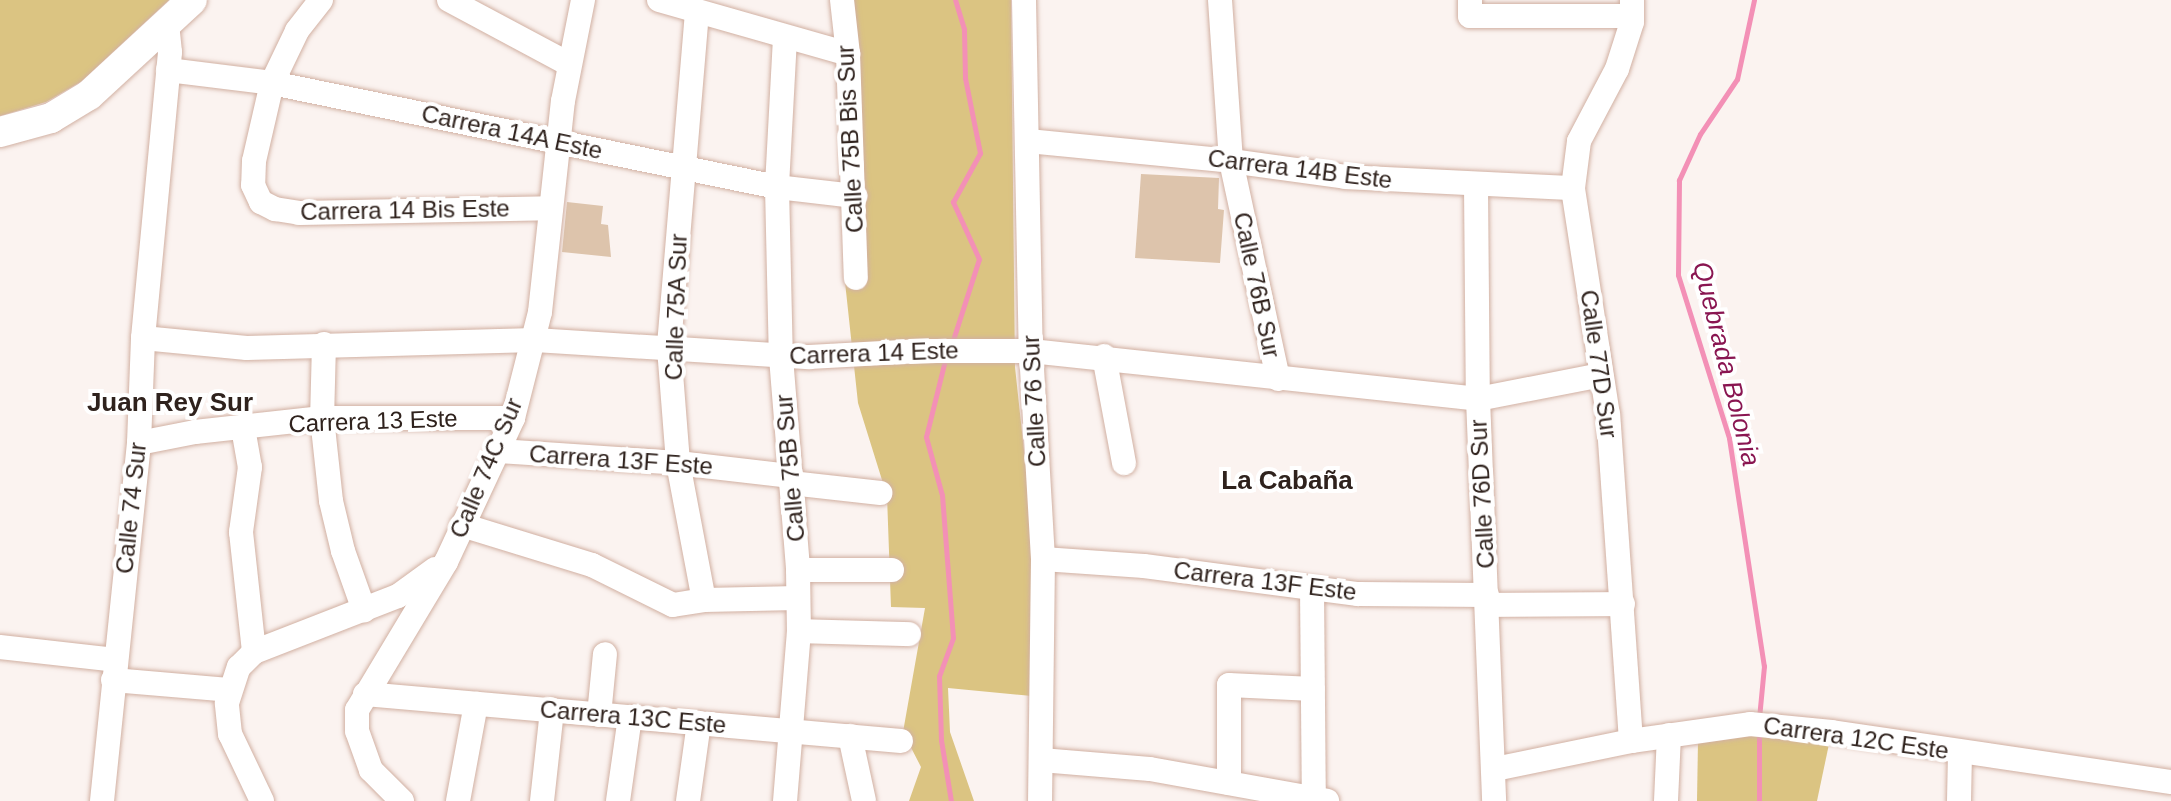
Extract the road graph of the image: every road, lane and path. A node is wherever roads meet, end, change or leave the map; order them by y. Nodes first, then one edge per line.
1 (192, 0) edge
2 (321, 0) edge
3 (449, 0) edge
4 (583, 0) edge
5 (659, 0) edge
6 (842, 0) edge
7 (1024, 0) edge
8 (1220, 0) edge
9 (1470, 8) edge
10 (1632, 8) edge
11 (708, 10) edge
12 (167, 23) junction
13 (785, 38) junction
14 (848, 54) junction
15 (569, 64) junction
16 (168, 70) junction
17 (272, 83) junction
18 (0, 132) edge
19 (558, 140) junction
20 (1028, 141) junction
21 (1231, 161) junction
22 (683, 167) junction
23 (1476, 186) junction
24 (777, 187) junction
25 (1573, 188) junction
26 (855, 196) junction
27 (551, 208) junction
28 (856, 278) dead end
29 (143, 338) junction
30 (535, 340) junction
31 (324, 344) junction
32 (669, 348) junction
33 (1031, 351) junction
34 (1104, 356) junction
35 (781, 357) junction
36 (1601, 375) junction
37 (1278, 379) junction
38 (1478, 399) junction
39 (322, 418) junction
40 (513, 418) junction
41 (243, 428) junction
42 (139, 443) junction
43 (499, 451) junction
44 (678, 463) junction
45 (1124, 463) dead end
46 (791, 480) junction
47 (880, 493) dead end
48 (462, 525) junction
49 (1043, 559) junction
50 (446, 562) junction
51 (798, 570) junction
52 (892, 570) dead end
53 (1312, 588) junction
54 (798, 598) junction
55 (704, 600) junction
56 (1487, 600) junction
57 (1623, 604) junction
58 (364, 610) junction
59 (799, 631) junction
60 (909, 634) dead end
61 (0, 647) edge
62 (254, 652) junction
63 (605, 654) dead end
64 (114, 670) junction
65 (1313, 689) junction
66 (229, 690) junction
67 (365, 694) junction
68 (476, 704) junction
69 (552, 710) junction
70 (599, 715) junction
71 (630, 717) junction
72 (699, 723) junction
73 (791, 731) junction
74 (1669, 735) junction
75 (850, 736) junction
76 (901, 741) dead end
77 (1631, 741) junction
78 (1960, 753) junction
79 (1041, 760) junction
80 (1495, 769) junction
81 (2171, 782) edge
82 (1244, 791) edge
83 (400, 800) edge
84 (102, 801) edge
85 (262, 801) edge
86 (458, 801) edge
87 (542, 801) edge
88 (618, 801) edge
89 (688, 801) edge
90 (785, 801) edge
91 (864, 801) edge
92 (1040, 801) edge
93 (1314, 801) edge
94 (1327, 801) edge
95 (1494, 801) edge
96 (1666, 801) edge
97 (1959, 801) edge

1 - 12 main road
2 - 17 street
3 - 15 street
4 - 15 street, Calle 74C Sur
5 - 11 street
6 - 14 street, Calle 75B Bis Sur
7 - 20 street, Calle 76 Sur
8 - 21 street, Calle 76B Sur
9 - 10 street
10 - 25 street, Calle 77D Sur
11 - 13 street
11 - 22 street, Calle 75A Sur
12 - 16 street, Calle 74 Sur
12 - 18 main road
13 - 14 street
13 - 24 street, Calle 75B Sur
14 - 26 street, Calle 75B Bis Sur
15 - 19 street, Calle 74C Sur
16 - 17 street, Carrera 14A Este
16 - 29 street, Calle 74 Sur
17 - 19 street, Carrera 14A Este
17 - 27 street, Carrera 14 Bis Este
19 - 22 street, Carrera 14A Este
19 - 27 street, Calle 74C Sur
20 - 21 street, Carrera 14B Este
20 - 33 street, Calle 76 Sur
21 - 23 street, Carrera 14B Este
21 - 37 street, Calle 76B Sur
22 - 24 street, Carrera 14A Este
22 - 32 street, Calle 75A Sur
23 - 25 street, Carrera 14B Este
23 - 38 street, Calle 76D Sur
24 - 26 street, Carrera 14A Este
24 - 35 street, Calle 75B Sur
25 - 36 street, Calle 77D Sur
26 - 28 street, Calle 75B Bis Sur
27 - 30 street, Calle 74C Sur
29 - 31 street, Carrera 14 Este
29 - 42 street, Calle 74 Sur
30 - 31 street, Carrera 14 Este
30 - 32 street, Carrera 14 Este
30 - 40 street, Calle 74C Sur
31 - 39 street
32 - 35 street, Carrera 14 Este
32 - 44 street, Calle 75A Sur
33 - 34 street, Carrera 14 Este
33 - 35 street, Carrera 14 Este
33 - 49 street, Calle 76 Sur
34 - 37 street, Carrera 14 Este
34 - 45 street
35 - 46 street, Calle 75B Sur
36 - 38 street, Carrera 14 Este
36 - 57 street, Calle 77D Sur
37 - 38 street, Carrera 14 Este
38 - 56 street, Calle 76D Sur
39 - 40 street, Carrera 13 Este
39 - 41 street, Carrera 13 Este
39 - 58 street
40 - 43 street, Calle 74C Sur
41 - 42 street, Carrera 13 Este
41 - 62 street
42 - 64 street, Calle 74 Sur
43 - 44 street, Carrera 13F Este
43 - 48 street, Calle 74C Sur
44 - 46 street, Carrera 13F Este
44 - 55 street, Calle 75A Sur
46 - 47 street, Carrera 13F Este
46 - 51 street, Calle 75B Sur
48 - 50 street, Calle 74C Sur
48 - 55 street
49 - 53 street, Carrera 13F Este
49 - 79 street, Calle 76 Sur
50 - 58 street
50 - 67 street, Calle 74C Sur
51 - 52 street
51 - 54 street, Calle 75B Sur
53 - 56 street, Carrera 13F Este
53 - 65 street
54 - 55 street
54 - 59 street, Calle 75B Sur
56 - 57 street
56 - 80 street, Calle 76D Sur
57 - 77 street, Calle 77D Sur
58 - 62 street
59 - 60 street
59 - 73 street, Calle 75B Sur
61 - 64 street
62 - 66 street
63 - 70 street
64 - 66 street
64 - 84 street, Calle 74 Sur
65 - 82 street
65 - 93 street
66 - 85 street
67 - 68 street, Carrera 13C Este
67 - 83 street, Calle 74C Sur
68 - 69 street, Carrera 13C Este
68 - 86 street
69 - 70 street, Carrera 13C Este
69 - 87 street
70 - 71 street, Carrera 13C Este
71 - 72 street, Carrera 13C Este
71 - 88 street
72 - 73 street, Carrera 13C Este
72 - 89 street
73 - 75 street, Carrera 13C Este
73 - 90 street, Calle 75B Sur
74 - 77 street, Carrera 12C Este
74 - 78 street, Carrera 12C Este
74 - 96 street
75 - 76 street, Carrera 13C Este
75 - 91 street
77 - 80 street, Carrera 12C Este
78 - 81 street, Carrera 12C Este
78 - 97 street
79 - 82 street
79 - 92 street, Calle 76 Sur
80 - 95 street, Calle 76D Sur
82 - 93 street
93 - 94 street

